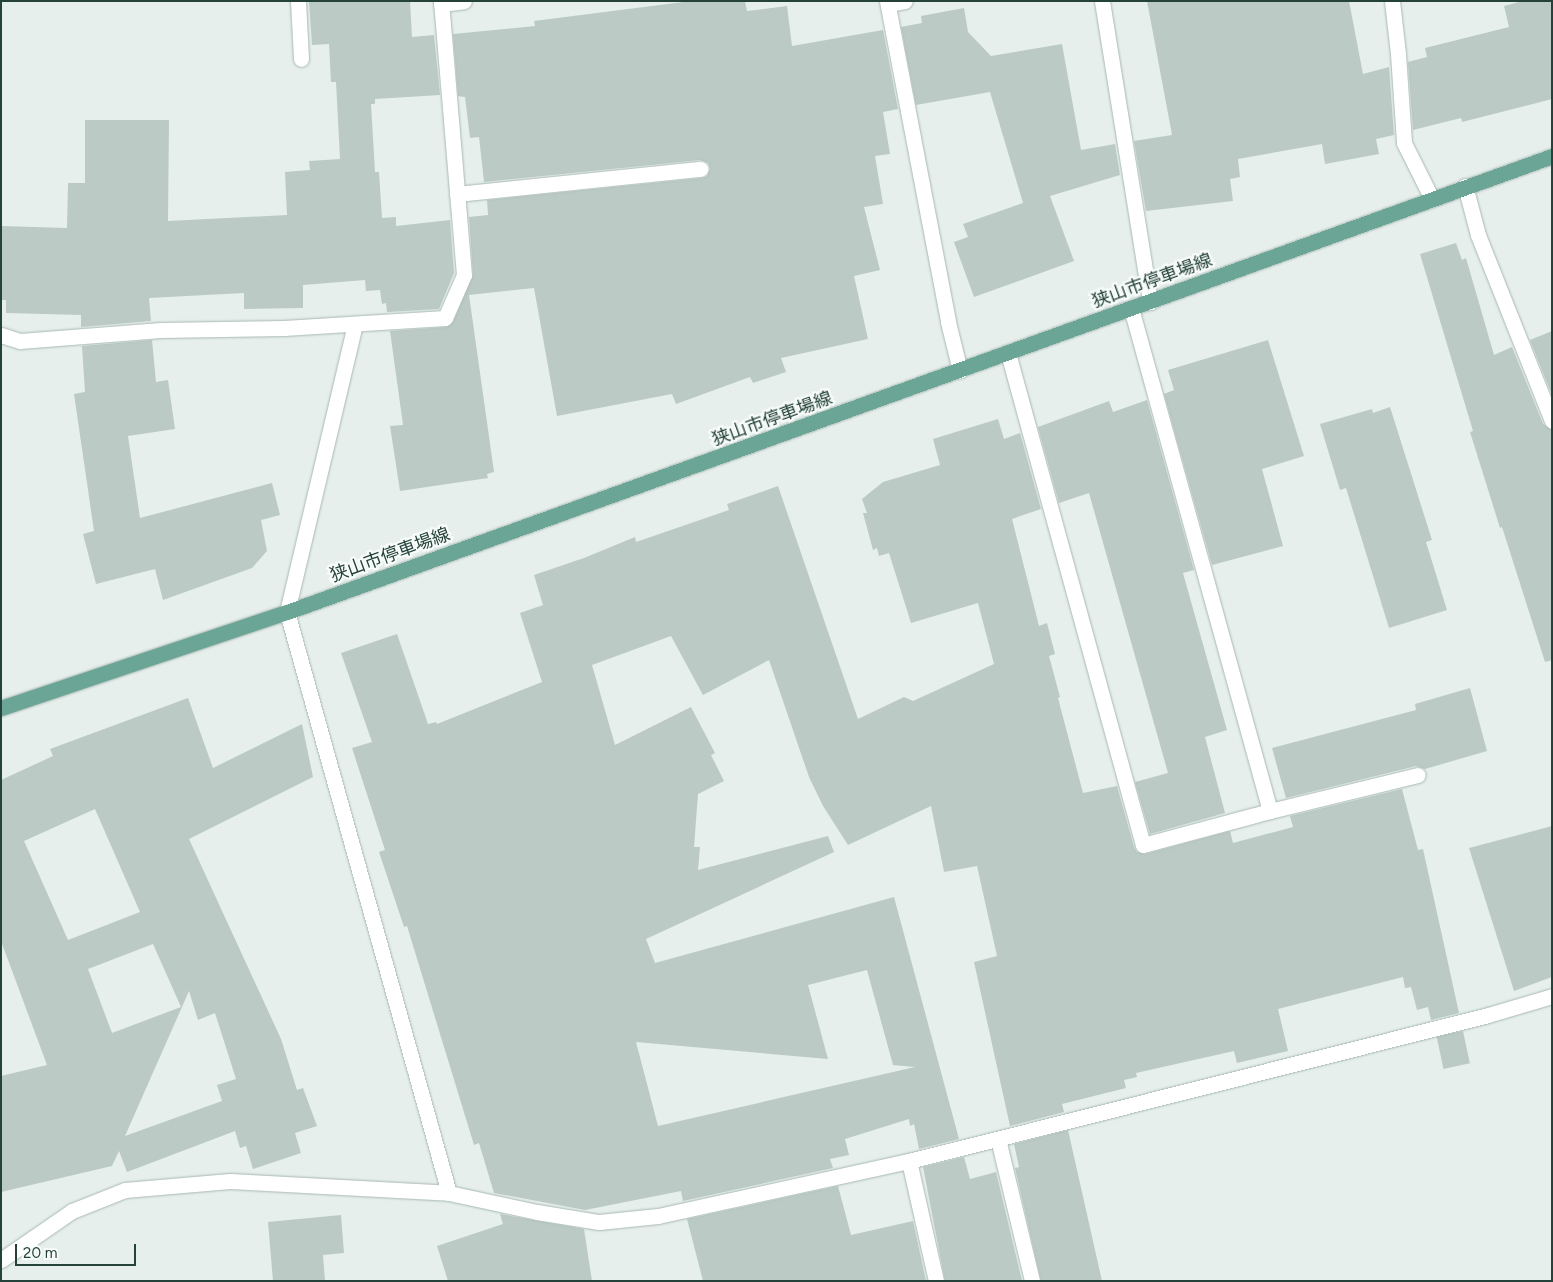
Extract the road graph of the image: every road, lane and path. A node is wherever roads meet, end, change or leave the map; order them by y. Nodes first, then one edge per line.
1 (298, 1) edge
2 (464, 1) edge
3 (905, 1) edge
4 (1102, 1) edge
5 (1392, 1) edge
6 (441, 2) edge
7 (887, 2) edge
8 (300, 59) dead end
9 (1552, 156) edge
10 (701, 169) dead end
11 (1465, 186) junction
12 (457, 194) junction
13 (1432, 199) junction
14 (1150, 302) junction
15 (1131, 308) junction
16 (355, 324) junction
17 (1, 334) edge
18 (1008, 353) junction
19 (960, 371) junction
20 (1552, 421) edge
21 (287, 612) junction
22 (1, 708) edge
23 (1418, 775) dead end
24 (1270, 810) junction
25 (1552, 996) edge
26 (998, 1139) junction
27 (909, 1161) junction
28 (449, 1194) junction
29 (1, 1260) edge
30 (936, 1281) edge
31 (1032, 1281) edge

1 - 8 street
2 - 6 street
3 - 7 street
4 - 14 street
5 - 13 street
6 - 12 street
7 - 19 street
9 - 11 main road, 狭山市停車場線
10 - 12 street
11 - 13 main road, 狭山市停車場線
11 - 20 street
12 - 16 street
13 - 14 main road, 狭山市停車場線
14 - 15 main road, 狭山市停車場線
15 - 18 main road, 狭山市停車場線
15 - 24 street
16 - 17 street
16 - 21 street
18 - 19 main road, 狭山市停車場線
18 - 24 street
19 - 21 main road, 狭山市停車場線
21 - 22 main road, 狭山市停車場線
21 - 28 street
23 - 24 street
25 - 26 street
26 - 27 street
26 - 31 street
27 - 28 street
27 - 30 street
28 - 29 street

